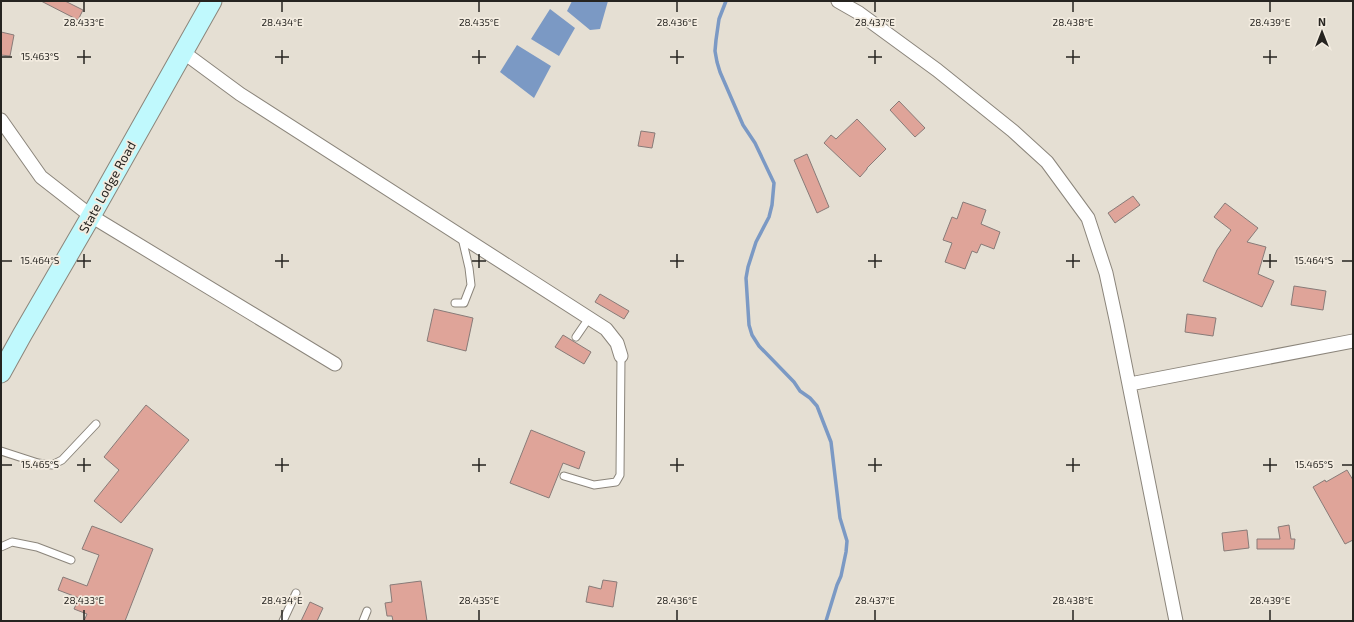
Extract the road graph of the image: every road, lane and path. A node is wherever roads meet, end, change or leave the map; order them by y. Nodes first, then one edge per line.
1 (212, 1) edge
2 (838, 1) edge
3 (183, 52) junction
4 (1, 120) edge
5 (91, 216) junction
6 (462, 238) junction
7 (455, 303) dead end
8 (589, 318) junction
9 (576, 337) dead end
10 (1353, 341) edge
11 (621, 356) joint
12 (335, 364) dead end
13 (1, 373) edge
14 (1130, 384) junction
15 (96, 424) dead end
16 (1, 450) edge
17 (564, 476) dead end
18 (1, 546) edge
19 (71, 560) dead end
20 (296, 593) dead end
21 (367, 612) dead end
22 (283, 621) edge
23 (363, 621) edge
24 (1176, 621) edge

1 - 3 street, State Lodge Road
2 - 14 street
3 - 5 street, State Lodge Road
3 - 6 street
4 - 5 street
5 - 12 street
5 - 13 street, State Lodge Road
6 - 7 lane
6 - 8 street
8 - 9 lane
8 - 11 street
10 - 14 street
11 - 17 lane
14 - 24 street
15 - 16 lane
18 - 19 lane
20 - 22 lane
21 - 23 lane

